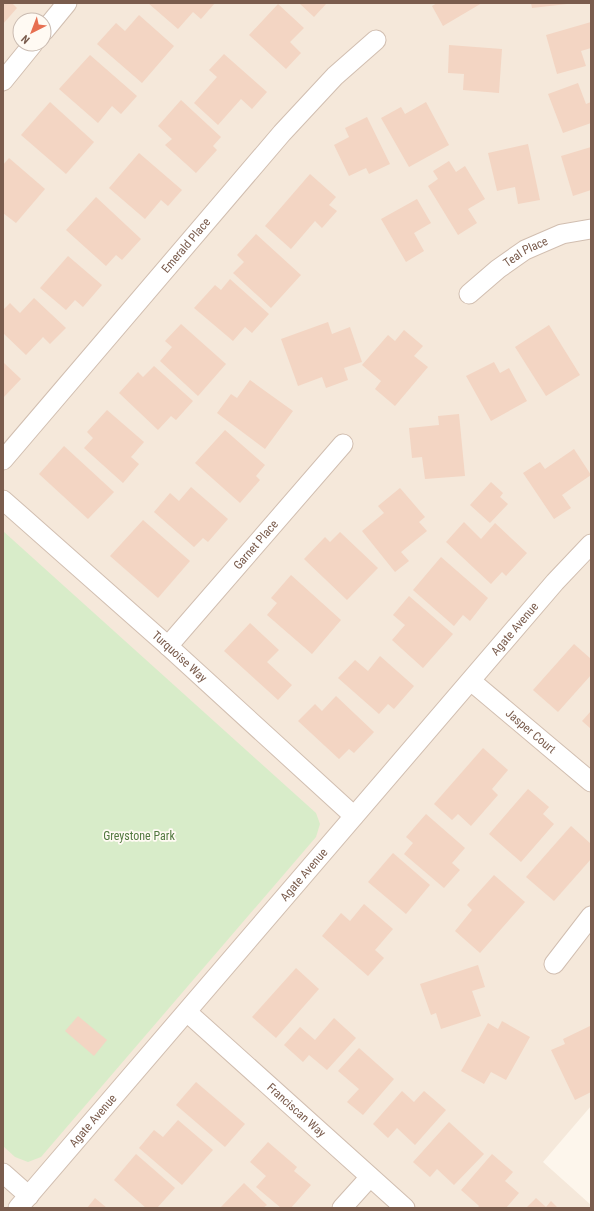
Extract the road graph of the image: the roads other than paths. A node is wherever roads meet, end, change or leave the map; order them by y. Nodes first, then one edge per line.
1 (67, 3) edge
2 (52, 21) edge
3 (376, 40) dead end
4 (27, 52) edge
5 (3, 81) edge
6 (591, 230) edge
7 (469, 294) dead end
8 (343, 444) dead end
9 (3, 460) edge
10 (3, 500) edge
11 (591, 544) edge
12 (168, 646) junction
13 (471, 681) junction
14 (591, 782) edge
15 (354, 816) junction
16 (591, 916) edge
17 (554, 964) dead end
18 (187, 1012) junction
19 (3, 1173) edge
20 (370, 1177) junction
21 (24, 1202) edge
22 (342, 1208) edge
23 (405, 1208) edge

1 - 2 street
3 - 9 street, Emerald Place
4 - 5 street
6 - 7 street, Teal Place
8 - 12 street, Garnet Place
10 - 12 street, Turquoise Way
11 - 13 street, Agate Avenue
12 - 15 street, Turquoise Way
13 - 14 street, Jasper Court
13 - 15 street, Agate Avenue
15 - 18 street, Agate Avenue
16 - 17 street
18 - 20 street, Franciscan Way
18 - 21 street, Agate Avenue
19 - 21 street
20 - 22 street
20 - 23 street, Franciscan Way

